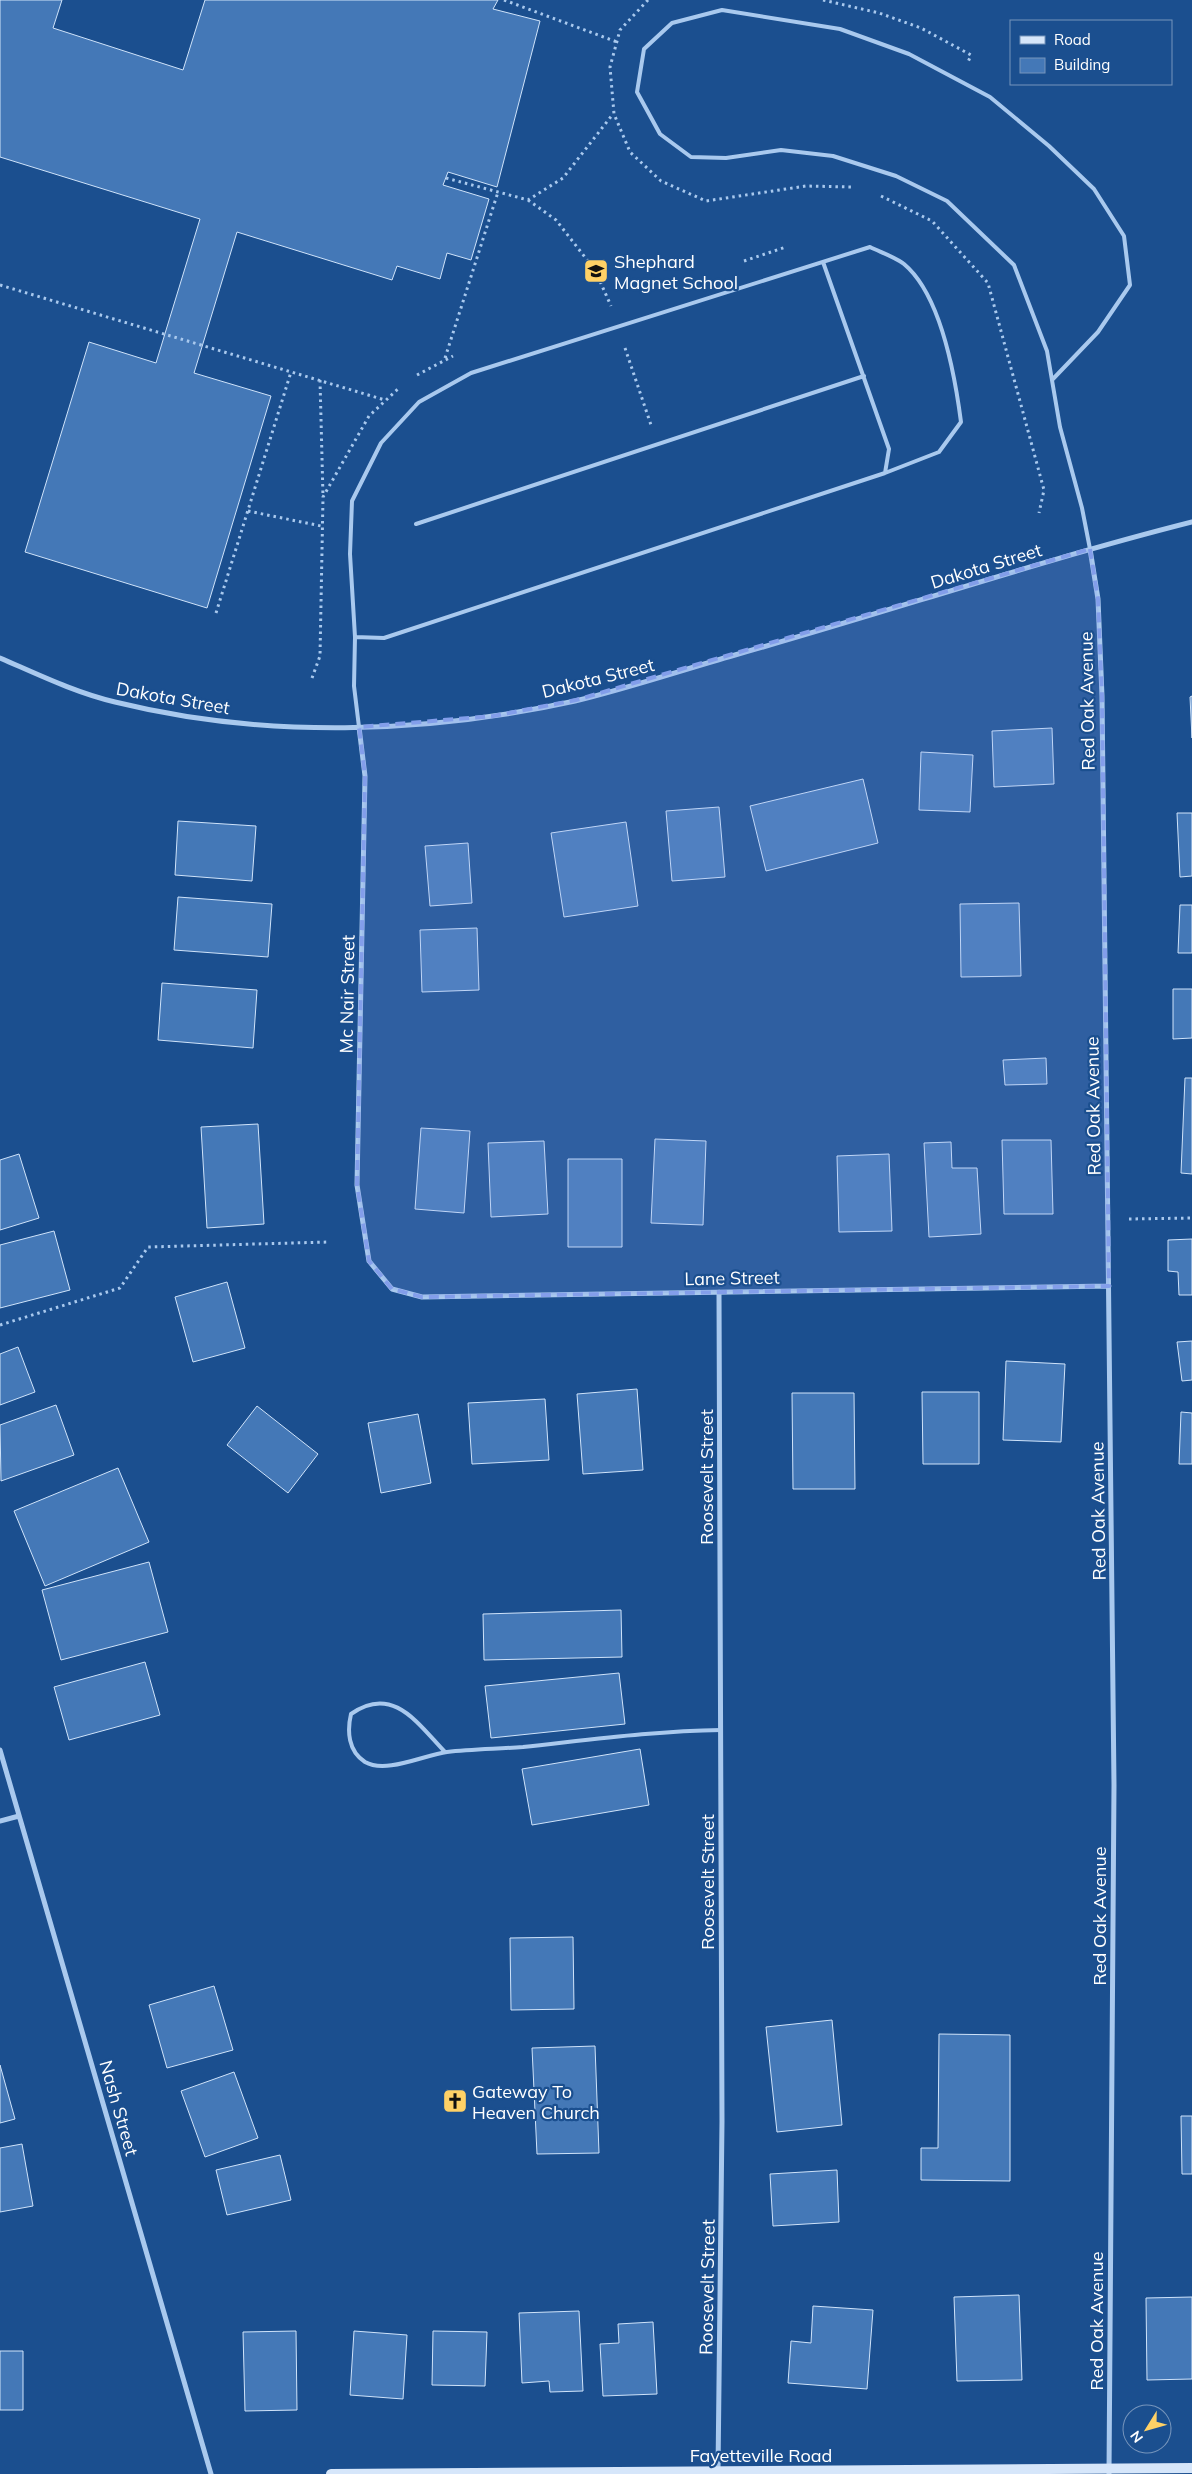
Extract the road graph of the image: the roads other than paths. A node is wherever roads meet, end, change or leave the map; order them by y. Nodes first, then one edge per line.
1 (823, 262) junction
2 (864, 376) junction
3 (1052, 380) junction
4 (885, 473) junction
5 (1192, 522) edge
6 (416, 524) dead end
7 (1090, 549) junction
8 (355, 637) junction
9 (0, 658) edge
10 (359, 728) junction
11 (369, 1261) joint
12 (1109, 1286) junction
13 (719, 1292) junction
14 (721, 1730) junction
15 (0, 1750) edge
16 (446, 1752) junction
17 (19, 1816) junction
18 (0, 1821) edge
19 (1192, 2468) edge
20 (1109, 2471) edge
21 (718, 2472) junction
22 (211, 2474) edge
23 (331, 2474) edge

1 - 2 lane
1 - 4 lane
1 - 8 lane
2 - 4 lane
2 - 6 lane
3 - 3 lane
3 - 7 lane
4 - 8 lane
5 - 7 street, Dakota Street
7 - 10 street, Dakota Street
7 - 12 street, Red Oak Avenue
8 - 10 lane
9 - 10 street, Dakota Street
10 - 11 street, Mc Nair Street
11 - 13 street, Lane Street
12 - 13 street, Lane Street
12 - 20 street, Red Oak Avenue
13 - 14 street, Roosevelt Street
14 - 16 lane
14 - 21 street, Roosevelt Street
15 - 17 street, Nash Street
16 - 16 lane
17 - 18 street
17 - 22 street, Nash Street
19 - 20 main road, Fayetteville Road
20 - 21 main road, Fayetteville Road
21 - 23 main road, Fayetteville Road

